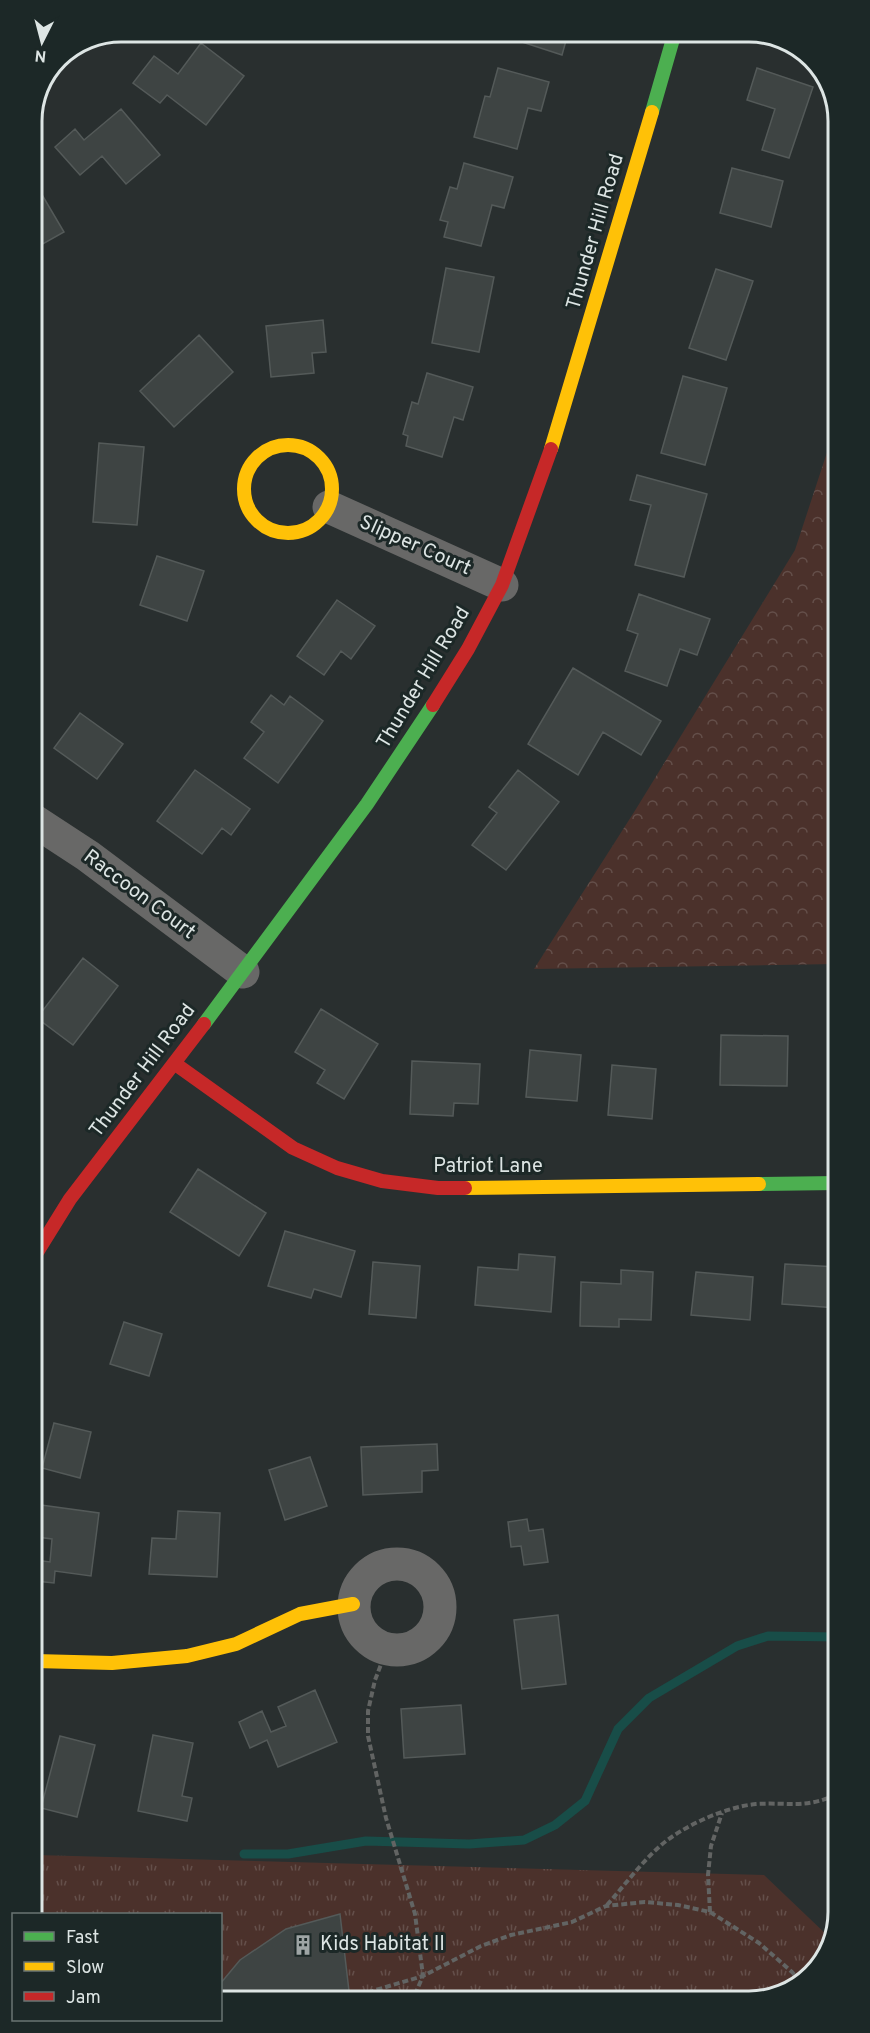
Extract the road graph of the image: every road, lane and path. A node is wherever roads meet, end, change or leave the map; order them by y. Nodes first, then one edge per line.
1 (672, 42) edge
2 (329, 507) junction
3 (502, 585) junction
4 (42, 826) edge
5 (243, 972) junction
6 (174, 1063) junction
7 (828, 1183) edge
8 (42, 1244) edge
9 (353, 1604) junction
10 (387, 1649) junction
11 (42, 1661) edge
12 (828, 1798) edge
13 (723, 1812) junction
14 (606, 1906) junction
15 (710, 1912) junction
16 (423, 1976) junction
17 (796, 1976) edge
18 (372, 1991) edge
19 (416, 1991) edge

1 - 3 street, Thunder Hill Road
2 - 2 street
2 - 3 street, Slipper Court
3 - 5 street, Thunder Hill Road
4 - 5 street, Raccoon Court
5 - 6 street, Thunder Hill Road
6 - 7 street, Patriot Lane
6 - 8 street, Thunder Hill Road
9 - 10 street
9 - 10 street
9 - 11 street
10 - 16 path
12 - 13 path
13 - 14 path
13 - 15 path
14 - 15 path
14 - 16 path
15 - 17 path
16 - 18 path
16 - 19 path

